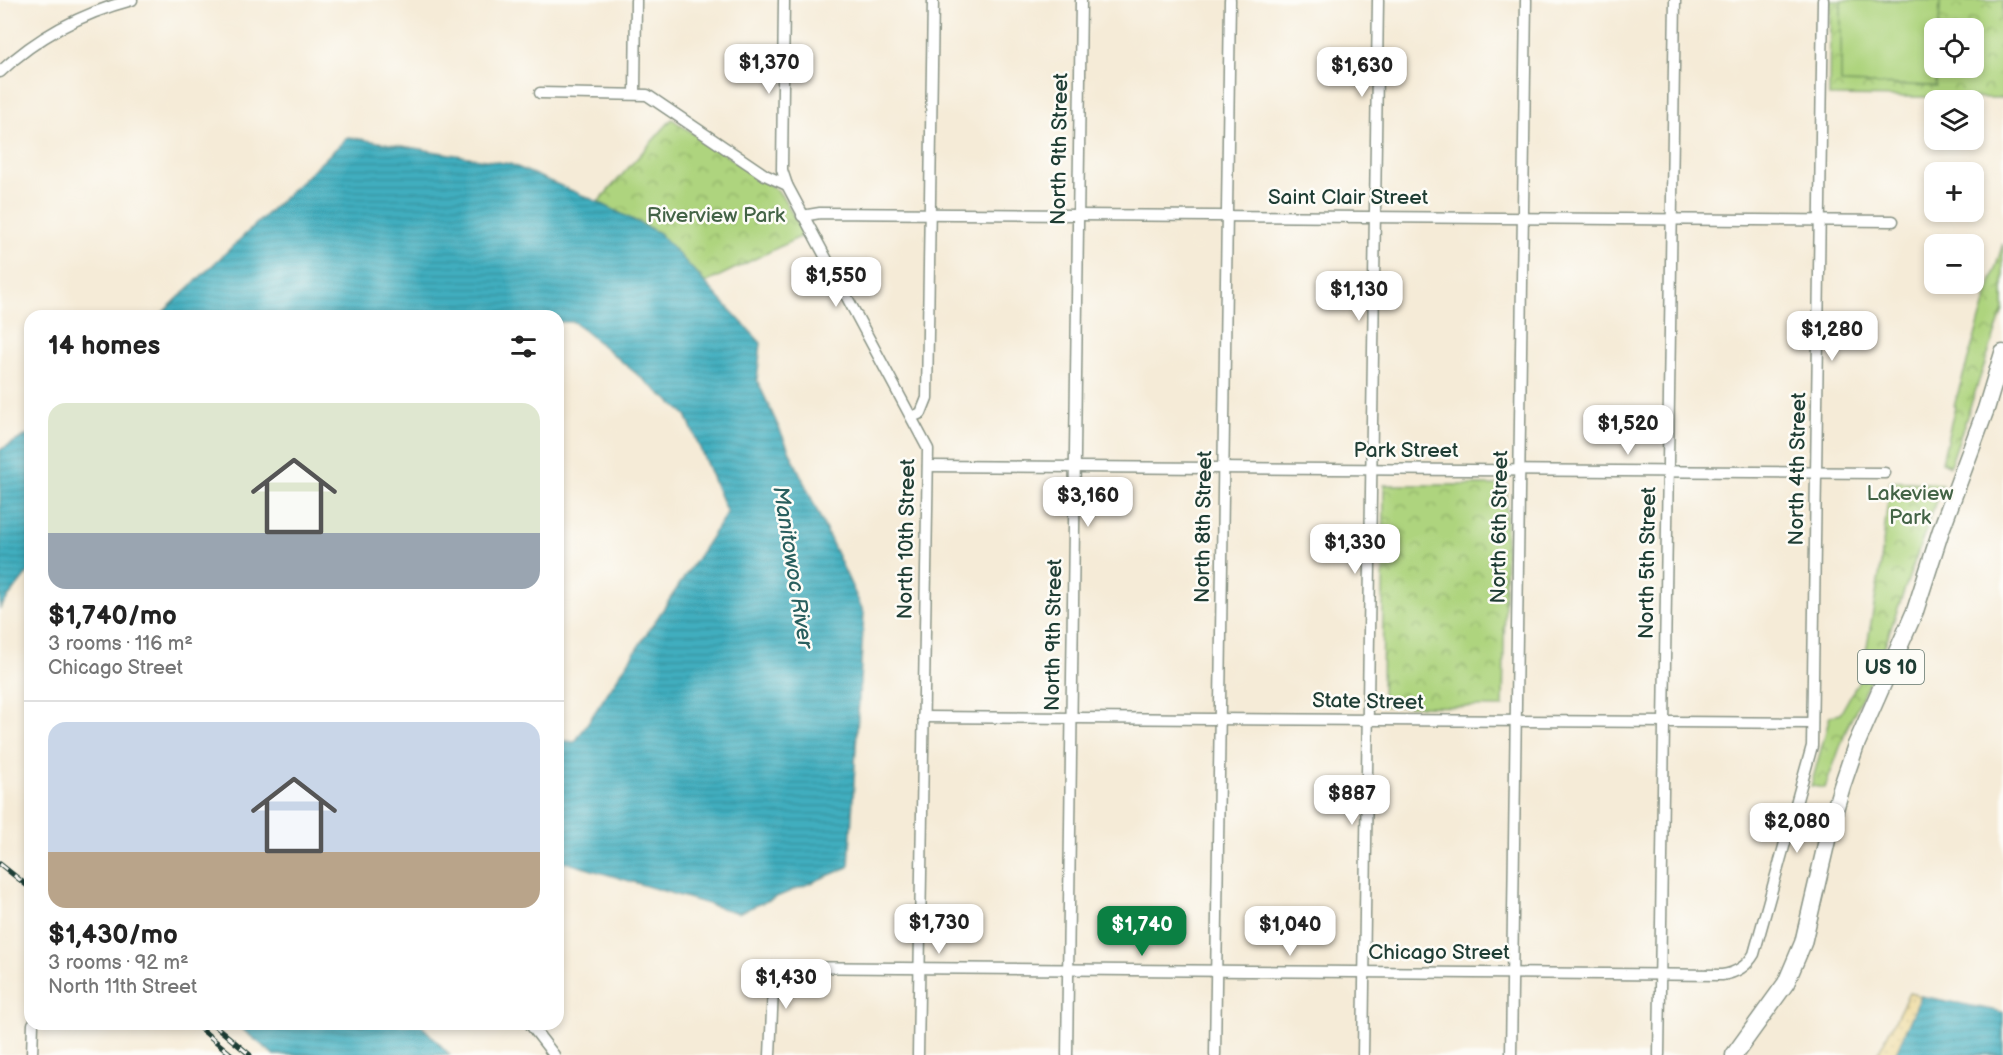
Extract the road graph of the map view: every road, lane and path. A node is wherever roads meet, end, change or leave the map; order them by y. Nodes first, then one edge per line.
1 (132, 0) edge
2 (636, 0) edge
3 (784, 0) edge
4 (933, 0) edge
5 (1081, 0) edge
6 (1230, 0) edge
7 (1378, 0) edge
8 (1526, 0) edge
9 (1674, 0) edge
10 (1822, 0) edge
11 (0, 72) edge
12 (540, 93) dead end
13 (635, 94) junction
14 (787, 185) junction
15 (929, 214) junction
16 (1078, 214) junction
17 (802, 216) junction
18 (1227, 217) junction
19 (1375, 217) junction
20 (1523, 218) junction
21 (1671, 220) junction
22 (1820, 220) junction
23 (1893, 221) dead end
24 (2003, 353) edge
25 (912, 417) junction
26 (928, 466) junction
27 (1075, 467) junction
28 (1223, 467) junction
29 (1371, 470) junction
30 (1519, 470) junction
31 (1668, 471) junction
32 (1816, 472) junction
33 (1885, 472) dead end
34 (922, 717) junction
35 (1071, 718) junction
36 (1219, 719) junction
37 (1367, 720) junction
38 (1515, 722) junction
39 (1664, 723) junction
40 (1812, 723) junction
41 (1743, 967) joint
42 (920, 969) junction
43 (1068, 970) junction
44 (1216, 971) junction
45 (1365, 971) junction
46 (1512, 973) junction
47 (1661, 974) junction
48 (33, 1030) edge
49 (535, 1030) edge
50 (769, 1054) edge
51 (32, 1055) edge
52 (554, 1055) edge
53 (918, 1055) edge
54 (1067, 1055) edge
55 (1215, 1055) edge
56 (1363, 1055) edge
57 (1511, 1055) edge
58 (1659, 1055) edge
59 (1734, 1055) edge

1 - 11 street
2 - 13 street
3 - 14 street, North 10th Street
4 - 15 street
5 - 16 street, North 9th Street
6 - 18 street, North 8th Street
7 - 19 street
8 - 20 street, North 6th Street
9 - 21 street, North 5th Street
10 - 22 street, North 4th Street
12 - 13 street
13 - 14 street
14 - 17 street, North 10th Street
15 - 16 street, Saint Clair Street
15 - 17 street, Saint Clair Street
15 - 25 street
16 - 18 street, Saint Clair Street
16 - 27 street, North 9th Street
17 - 25 street, North 10th Street
18 - 19 street, Saint Clair Street
18 - 28 street, North 8th Street
19 - 20 street, Saint Clair Street
19 - 29 street
20 - 21 street, Saint Clair Street
20 - 30 street, North 6th Street
21 - 22 street, Saint Clair Street
21 - 31 street, North 5th Street
22 - 23 street, Saint Clair Street
22 - 32 street, North 4th Street
24 - 59 main road, US 10
25 - 26 street, North 10th Street
26 - 27 street, Park Street
26 - 34 street, North 10th Street
27 - 28 street, Park Street
27 - 35 street, North 9th Street
28 - 29 street, Park Street
28 - 36 street, North 8th Street
29 - 30 street, Park Street
29 - 37 street
30 - 31 street, Park Street
30 - 38 street, North 6th Street
31 - 32 street, Park Street
31 - 39 street, North 5th Street
32 - 33 street, Park Street
32 - 40 street, North 4th Street
34 - 35 street, State Street
34 - 42 street, North 10th Street
35 - 36 street, State Street
35 - 43 street, North 9th Street
36 - 37 street, State Street
36 - 44 street, North 8th Street
37 - 38 street, State Street
37 - 45 street
38 - 39 street, State Street
38 - 46 street, North 6th Street
39 - 40 street, State Street
39 - 47 street, North 5th Street
40 - 41 street, North 4th Street
41 - 47 street, Chicago Street
42 - 43 street, Chicago Street
42 - 50 street, Chicago Street
42 - 53 street, North 10th Street
43 - 44 street, Chicago Street
43 - 54 street, North 9th Street
44 - 45 street, Chicago Street
44 - 55 street, North 8th Street
45 - 46 street, Chicago Street
45 - 56 street
46 - 47 street, Chicago Street
46 - 57 street, North 6th Street
47 - 58 street, North 5th Street
48 - 51 street
49 - 52 street

